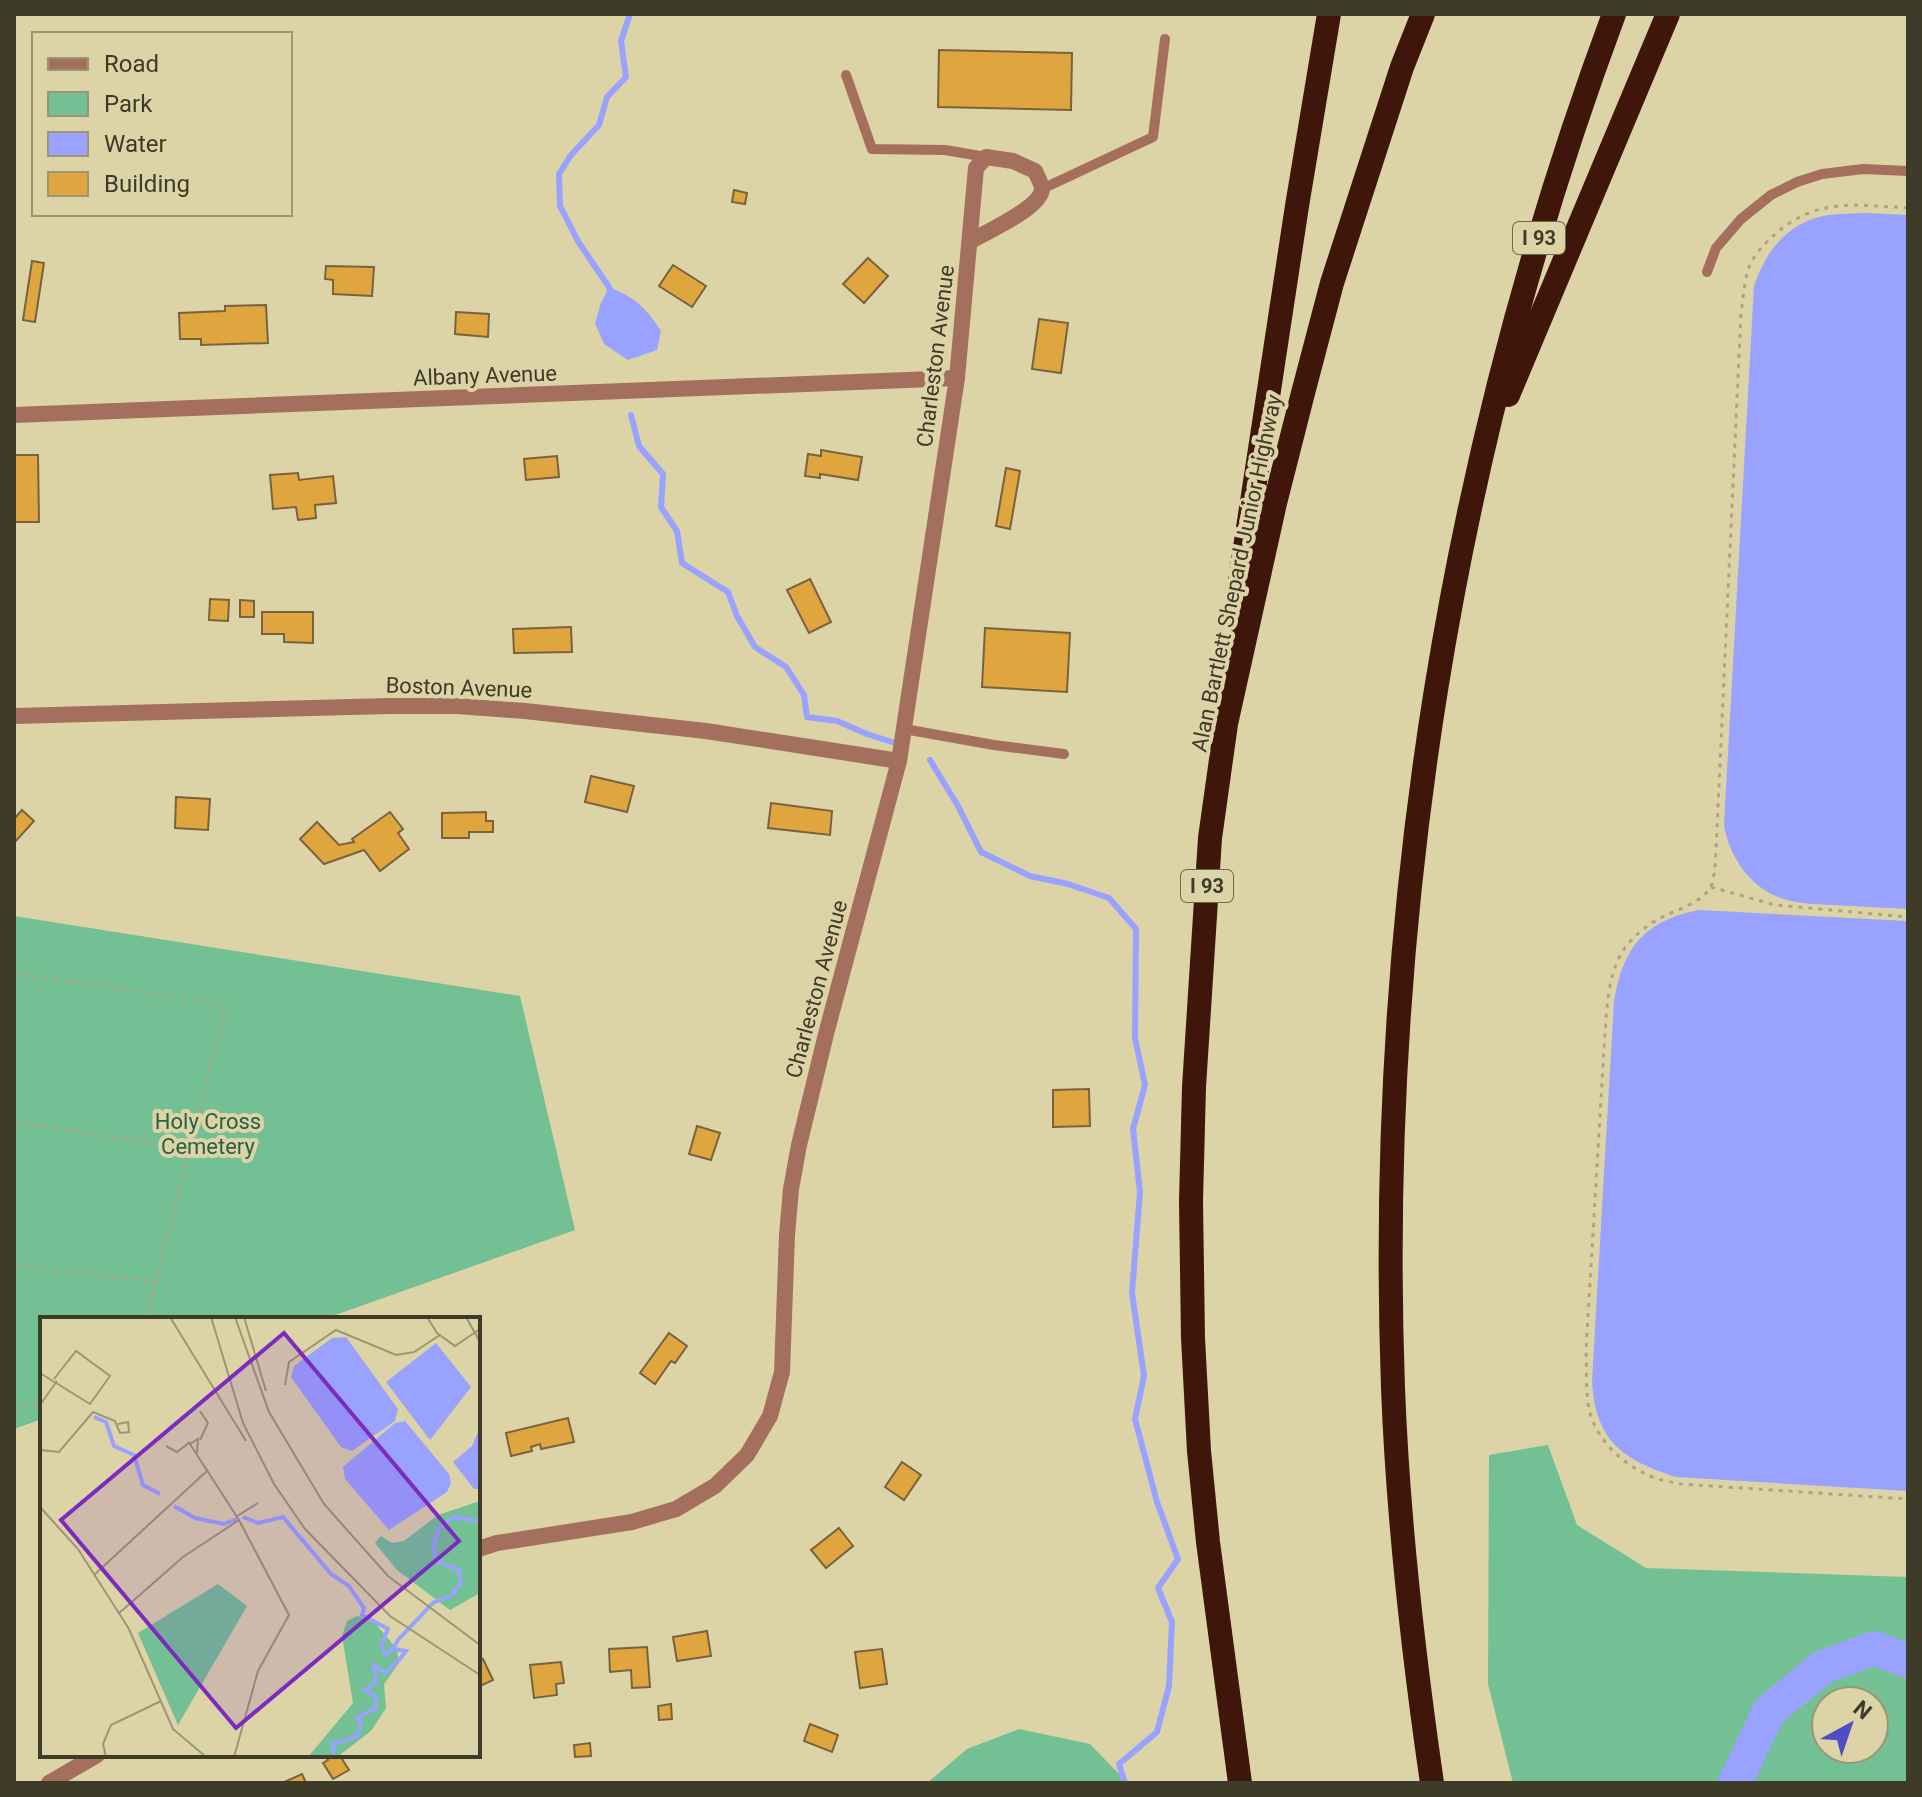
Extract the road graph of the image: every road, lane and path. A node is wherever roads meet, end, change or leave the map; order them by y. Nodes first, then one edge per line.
1 (1329, 14) edge
2 (1423, 14) edge
3 (1614, 14) edge
4 (1668, 14) edge
5 (1165, 39) dead end
6 (846, 75) dead end
7 (986, 157) junction
8 (1908, 171) edge
9 (1042, 189) junction
10 (1908, 208) edge
11 (971, 241) junction
12 (1707, 272) dead end
13 (957, 378) junction
14 (14, 415) edge
15 (1479, 465) junction
16 (14, 716) edge
17 (1226, 724) junction
18 (904, 729) junction
19 (1064, 754) dead end
20 (899, 761) junction
21 (1711, 887) junction
22 (1908, 917) edge
23 (14, 973) edge
24 (14, 1122) edge
25 (189, 1149) junction
26 (14, 1265) edge
27 (155, 1281) junction
28 (146, 1317) edge
29 (40, 1401) edge
30 (14, 1412) edge
31 (1908, 1499) edge
32 (480, 1548) edge
33 (94, 1757) edge
34 (49, 1783) edge
35 (1240, 1783) edge
36 (1432, 1783) edge

1 - 17 highway
2 - 17 highway, Alan Bartlett Shepard Junior Highway / I 93
3 - 15 highway, I 93
4 - 15 highway
5 - 9 lane
6 - 7 lane
7 - 9 street
7 - 11 street, Charleston Avenue
8 - 12 lane
9 - 11 street, Charleston Avenue
10 - 21 path
11 - 13 street, Charleston Avenue
13 - 14 street, Albany Avenue
13 - 18 street, Charleston Avenue
15 - 36 highway, I 93
16 - 20 street, Boston Avenue
17 - 35 highway, Alan Bartlett Shepard Junior Highway / I 93
18 - 19 lane
18 - 20 street, Charleston Avenue
20 - 32 street, Charleston Avenue
21 - 22 path
21 - 31 path
23 - 25 path
24 - 25 path
25 - 27 path
26 - 27 path
27 - 28 path
29 - 30 path
33 - 34 street

